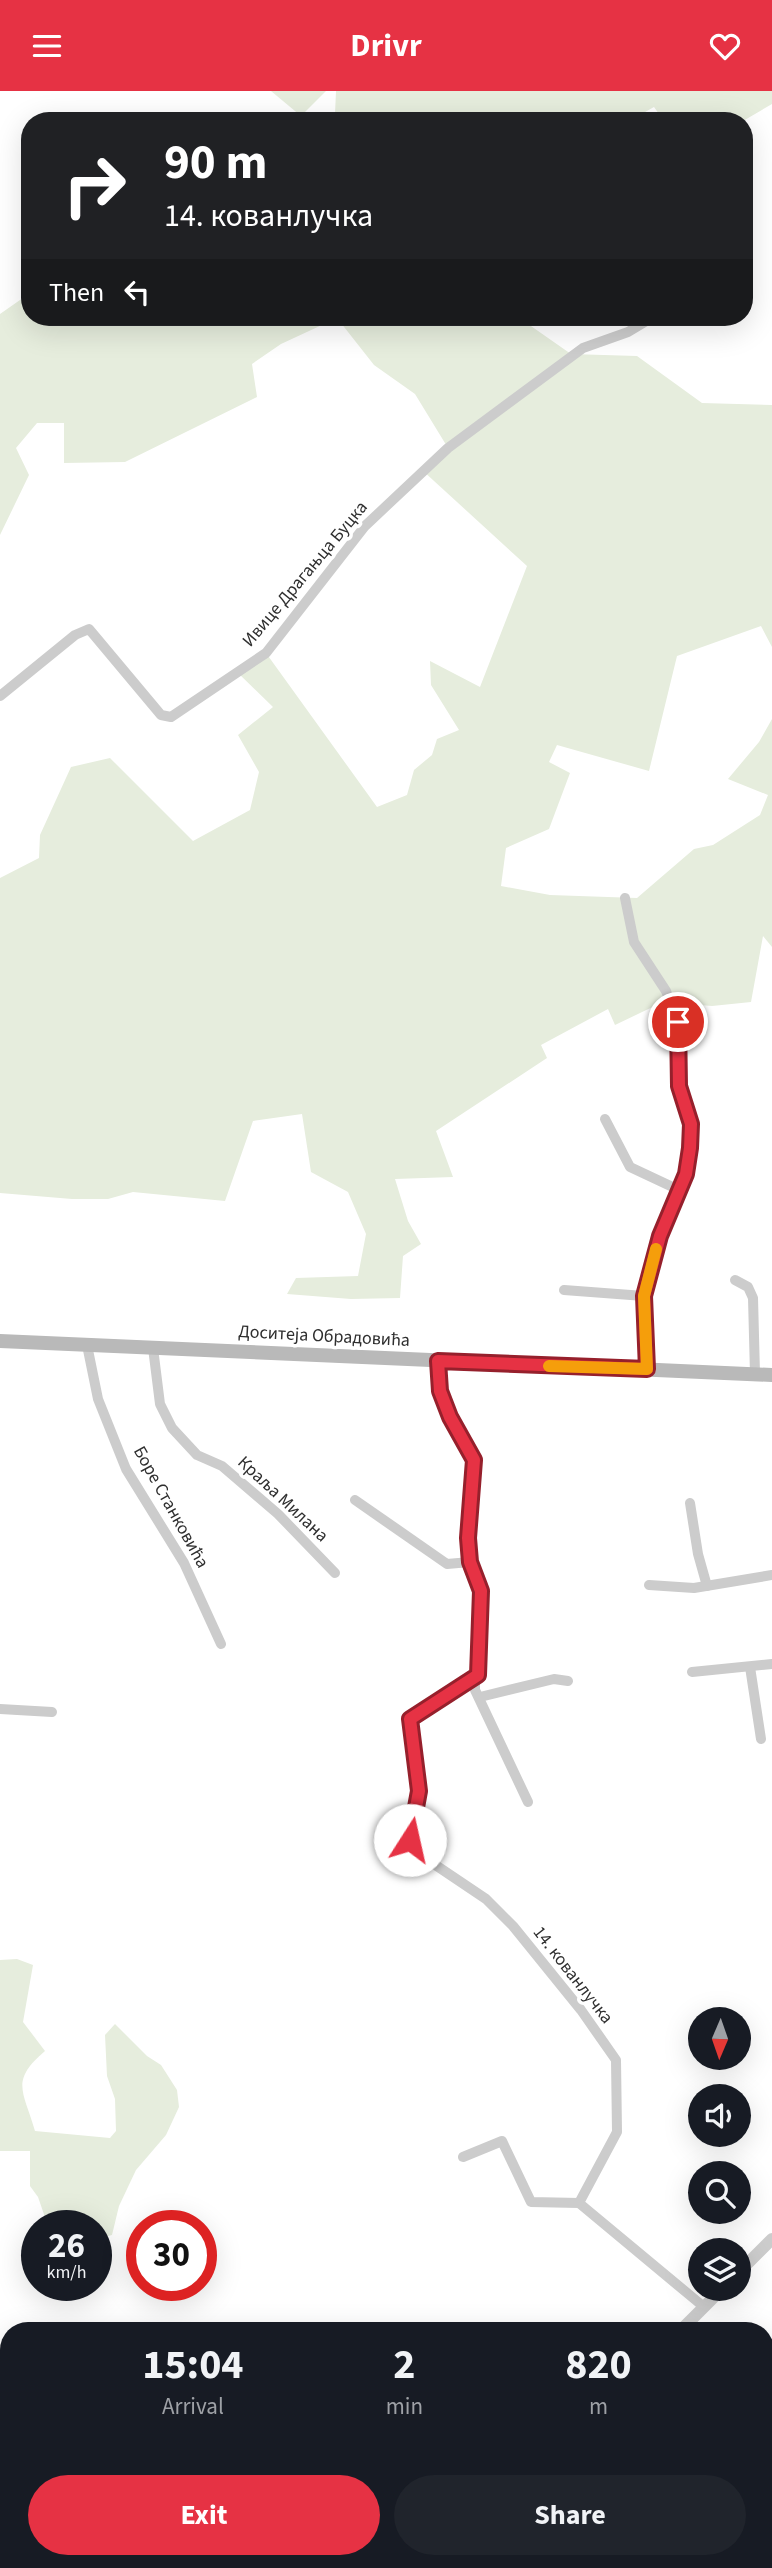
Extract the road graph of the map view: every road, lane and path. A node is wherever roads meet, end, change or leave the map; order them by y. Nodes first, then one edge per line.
1 (638, 326) edge
2 (0, 696) edge
3 (625, 898) dead end
4 (605, 1119) dead end
5 (679, 1190) junction
6 (735, 1280) dead end
7 (564, 1290) dead end
8 (644, 1296) junction
9 (0, 1341) edge
10 (87, 1345) junction
11 (153, 1348) junction
12 (438, 1361) junction
13 (647, 1369) junction
14 (755, 1374) junction
15 (772, 1375) edge
16 (355, 1500) dead end
17 (690, 1503) dead end
18 (470, 1562) junction
19 (335, 1573) dead end
20 (772, 1575) edge
21 (649, 1585) dead end
22 (708, 1586) junction
23 (221, 1644) dead end
24 (772, 1664) edge
25 (750, 1667) junction
26 (692, 1672) dead end
27 (475, 1679) junction
28 (568, 1681) dead end
29 (480, 1697) junction
30 (0, 1709) edge
31 (52, 1712) dead end
32 (761, 1739) dead end
33 (528, 1802) dead end
34 (463, 2157) dead end
35 (579, 2203) junction
36 (772, 2239) edge
37 (751, 2260) edge
38 (710, 2301) edge
39 (704, 2307) junction
40 (695, 2322) edge

1 - 2 street, Ивице Драгањца Буцка
3 - 5 street
4 - 5 street
5 - 8 street
6 - 14 street
7 - 8 street
8 - 13 street
9 - 10 main road, Доситеја Обрадовића
10 - 11 main road, Доситеја Обрадовића
10 - 23 street, Боре Станковића
11 - 12 main road, Доситеја Обрадовића
11 - 19 street, Краља Милана
12 - 13 main road, Доситеја Обрадовића
12 - 18 street
13 - 14 main road, Доситеја Обрадовића
14 - 15 main road, Доситеја Обрадовића
16 - 18 street
17 - 22 street
18 - 27 street
20 - 22 street
21 - 22 street
24 - 25 street
25 - 26 street
25 - 32 street
27 - 29 street
27 - 35 street, 14. кованлучка
28 - 29 street
29 - 33 street
30 - 31 street
34 - 35 street
35 - 39 street
36 - 37 street
38 - 39 street
39 - 40 street

